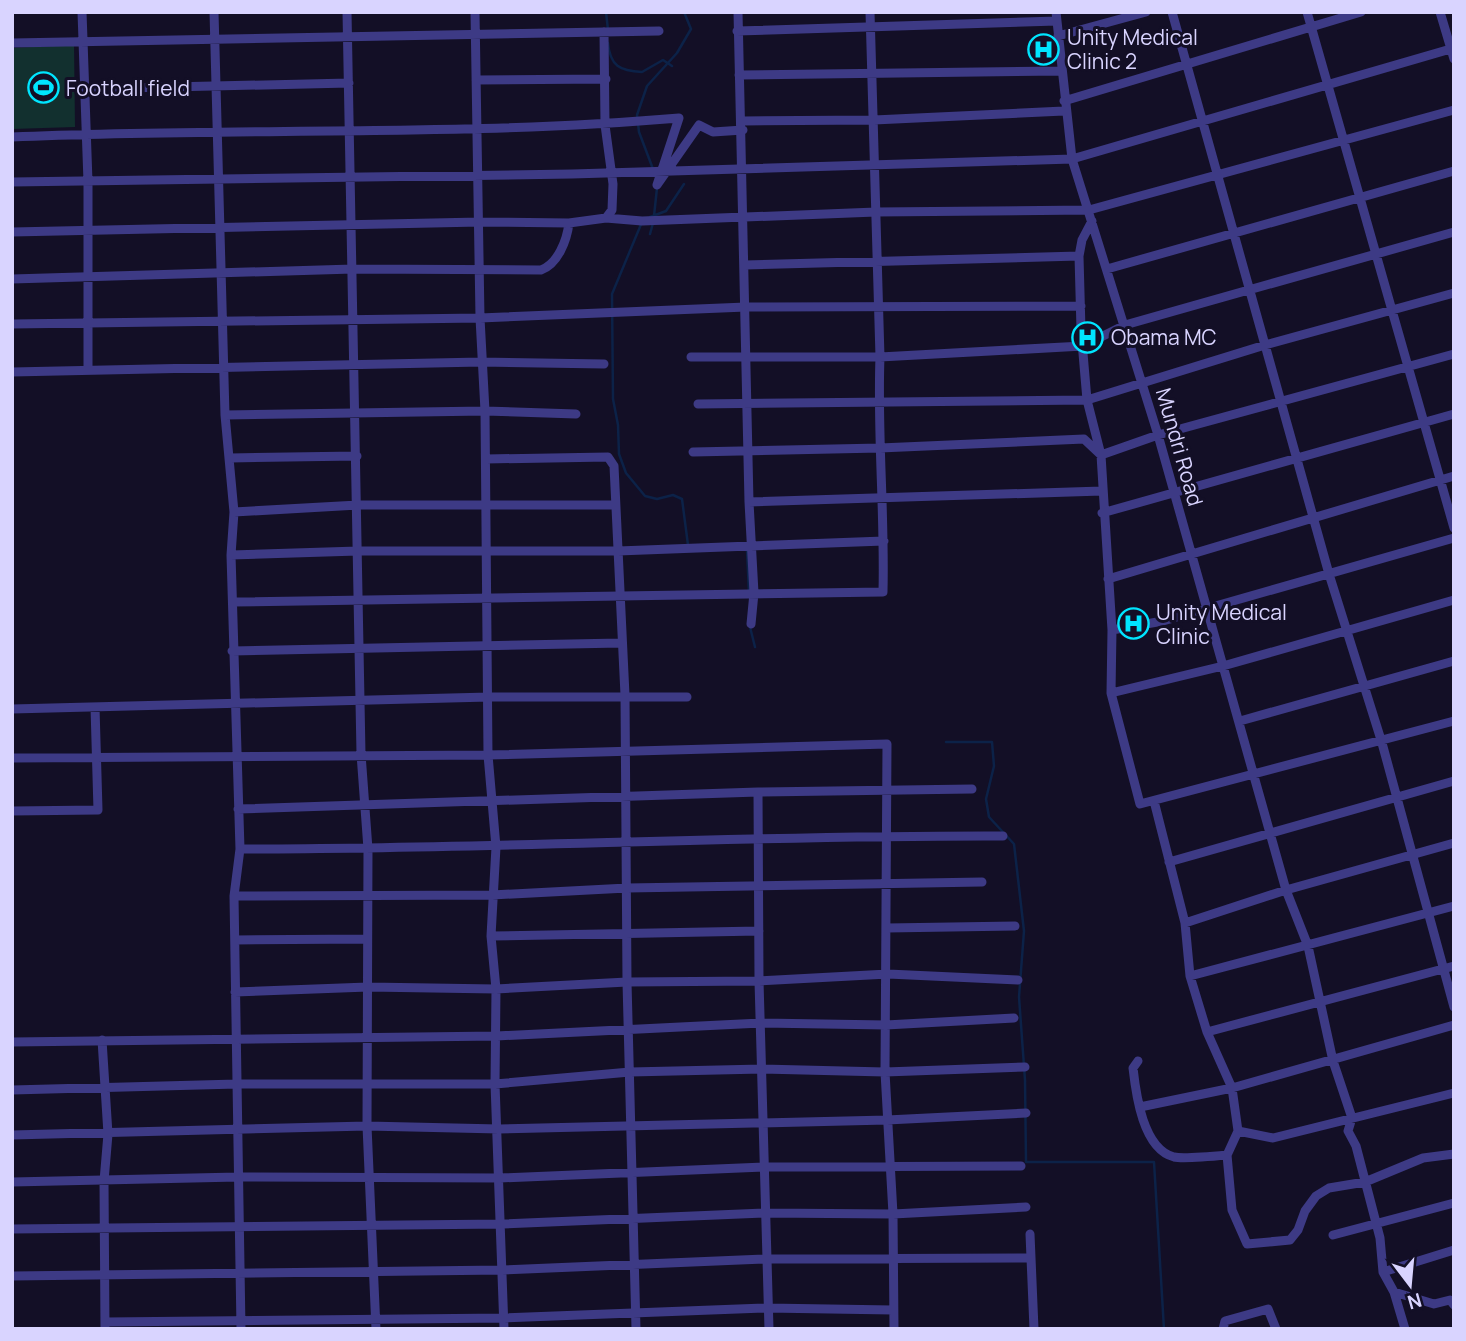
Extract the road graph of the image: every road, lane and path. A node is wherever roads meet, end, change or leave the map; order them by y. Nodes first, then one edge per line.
1 (82, 12) edge
2 (214, 12) edge
3 (347, 12) edge
4 (475, 12) edge
5 (738, 12) edge
6 (870, 12) edge
7 (1146, 12) edge
8 (1172, 12) edge
9 (1307, 12) edge
10 (1361, 12) edge
11 (1440, 12) edge
12 (1056, 17) edge
13 (870, 25) junction
14 (1311, 27) junction
15 (659, 31) dead end
16 (737, 31) junction
17 (604, 32) junction
18 (348, 35) junction
19 (476, 35) junction
20 (1058, 36) junction
21 (215, 41) junction
22 (12, 43) edge
23 (82, 43) junction
24 (1453, 52) edge
25 (1188, 64) junction
26 (1061, 71) junction
27 (871, 73) junction
28 (739, 75) junction
29 (606, 79) junction
30 (476, 80) junction
31 (349, 83) junction
32 (1328, 84) junction
33 (217, 88) junction
34 (83, 89) junction
35 (1064, 106) junction
36 (1454, 110) edge
37 (874, 120) junction
38 (1202, 120) junction
39 (605, 125) junction
40 (743, 126) junction
41 (477, 129) junction
42 (350, 130) junction
43 (218, 133) junction
44 (84, 134) junction
45 (12, 137) edge
46 (1343, 141) junction
47 (1072, 159) junction
48 (874, 167) junction
49 (744, 168) junction
50 (1454, 171) edge
51 (612, 172) junction
52 (477, 174) junction
53 (1217, 176) junction
54 (351, 177) junction
55 (217, 180) junction
56 (12, 182) edge
57 (88, 182) junction
58 (1359, 198) junction
59 (1089, 210) junction
60 (876, 212) junction
61 (606, 218) junction
62 (745, 219) junction
63 (1092, 221) junction
64 (480, 222) junction
65 (569, 223) junction
66 (349, 224) junction
67 (219, 227) junction
68 (86, 231) junction
69 (12, 232) edge
70 (1454, 232) edge
71 (1233, 233) junction
72 (1375, 254) junction
73 (1079, 256) junction
74 (877, 262) junction
75 (745, 265) junction
76 (481, 268) junction
77 (353, 269) junction
78 (1107, 269) junction
79 (221, 272) junction
80 (89, 275) junction
81 (12, 279) edge
82 (1249, 290) junction
83 (1454, 293) edge
84 (878, 306) junction
85 (1081, 306) junction
86 (746, 307) junction
87 (1391, 310) junction
88 (354, 317) junction
89 (480, 318) junction
90 (224, 321) junction
91 (89, 323) junction
92 (12, 324) edge
93 (1125, 325) junction
94 (1265, 345) junction
95 (1083, 346) junction
96 (1454, 354) edge
97 (691, 357) dead end
98 (880, 357) junction
99 (745, 358) junction
100 (481, 362) junction
101 (604, 364) dead end
102 (355, 366) junction
103 (1406, 367) junction
104 (224, 369) junction
105 (88, 370) junction
106 (12, 372) edge
107 (1143, 383) junction
108 (878, 400) junction
109 (1087, 400) junction
110 (1280, 400) junction
111 (748, 403) junction
112 (698, 404) dead end
113 (485, 411) junction
114 (356, 414) junction
115 (576, 414) dead end
116 (1454, 414) edge
117 (225, 415) junction
118 (1422, 422) junction
119 (1158, 435) junction
120 (880, 449) junction
121 (748, 451) junction
122 (693, 452) dead end
123 (1101, 455) junction
124 (357, 456) junction
125 (1296, 457) junction
126 (230, 458) junction
127 (486, 459) junction
128 (1454, 476) edge
129 (1440, 480) junction
130 (1102, 491) junction
131 (1175, 492) junction
132 (884, 497) junction
133 (749, 502) junction
134 (358, 505) junction
135 (616, 505) junction
136 (486, 507) junction
137 (234, 512) junction
138 (1102, 513) junction
139 (1315, 517) junction
140 (1454, 528) edge
141 (1454, 538) edge
142 (884, 541) junction
143 (750, 545) junction
144 (358, 551) junction
145 (618, 551) junction
146 (1192, 552) junction
147 (486, 553) junction
148 (231, 555) junction
149 (1329, 574) junction
150 (1108, 579) junction
151 (754, 593) junction
152 (619, 597) junction
153 (360, 598) junction
154 (485, 600) junction
155 (1454, 600) edge
156 (233, 602) junction
157 (1208, 607) junction
158 (751, 624) dead end
159 (1348, 630) junction
160 (1112, 631) junction
161 (620, 643) junction
162 (486, 646) junction
163 (360, 648) junction
164 (232, 651) junction
165 (1454, 661) edge
166 (1223, 666) junction
167 (1365, 686) junction
168 (1111, 693) junction
169 (625, 695) junction
170 (489, 697) junction
171 (687, 697) dead end
172 (362, 702) junction
173 (234, 705) junction
174 (95, 707) junction
175 (12, 709) edge
176 (1240, 721) junction
177 (1454, 721) edge
178 (1382, 743) junction
179 (625, 751) junction
180 (361, 754) junction
181 (96, 755) junction
182 (488, 755) junction
183 (12, 758) edge
184 (236, 758) junction
185 (1255, 774) junction
186 (1454, 781) edge
187 (886, 789) junction
188 (972, 789) dead end
189 (758, 792) junction
190 (626, 796) junction
191 (1397, 799) junction
192 (490, 801) junction
193 (1154, 801) junction
194 (365, 804) junction
195 (238, 809) junction
196 (12, 811) edge
197 (1270, 834) junction
198 (888, 835) junction
199 (1003, 836) dead end
200 (759, 840) junction
201 (628, 843) junction
202 (1454, 843) edge
203 (496, 847) junction
204 (240, 849) junction
205 (368, 849) junction
206 (1413, 857) junction
207 (1169, 862) junction
208 (982, 883) dead end
209 (758, 885) junction
210 (886, 885) junction
211 (626, 888) junction
212 (1286, 890) junction
213 (366, 893) junction
214 (234, 895) junction
215 (492, 895) junction
216 (1454, 906) edge
217 (1427, 913) junction
218 (1185, 923) junction
219 (1015, 926) dead end
220 (887, 928) junction
221 (759, 932) junction
222 (627, 933) junction
223 (491, 936) junction
224 (367, 939) junction
225 (234, 940) junction
226 (1308, 946) junction
227 (1449, 967) edge
228 (888, 974) junction
229 (1190, 976) junction
230 (1018, 980) dead end
231 (759, 981) junction
232 (627, 982) junction
233 (368, 987) junction
234 (496, 989) junction
235 (235, 992) junction
236 (1320, 1000) junction
237 (1454, 1007) edge
238 (1014, 1018) dead end
239 (761, 1023) junction
240 (886, 1024) junction
241 (1454, 1025) edge
242 (630, 1031) junction
243 (1207, 1032) junction
244 (497, 1036) junction
245 (367, 1037) junction
246 (236, 1039) junction
247 (102, 1041) junction
248 (12, 1042) edge
249 (1138, 1061) dead end
250 (1334, 1061) junction
251 (1025, 1067) dead end
252 (762, 1069) junction
253 (630, 1072) junction
254 (885, 1072) junction
255 (367, 1083) junction
256 (237, 1084) junction
257 (495, 1084) junction
258 (106, 1088) junction
259 (1232, 1088) junction
260 (12, 1090) edge
261 (1454, 1093) edge
262 (1140, 1107) junction
263 (1026, 1113) dead end
264 (1352, 1118) junction
265 (887, 1120) junction
266 (764, 1122) junction
267 (629, 1124) junction
268 (367, 1126) junction
269 (237, 1129) junction
270 (499, 1129) junction
271 (1238, 1131) junction
272 (108, 1134) junction
273 (12, 1135) edge
274 (1454, 1154) edge
275 (1227, 1155) junction
276 (888, 1166) junction
277 (1021, 1166) dead end
278 (764, 1167) junction
279 (632, 1172) junction
280 (238, 1177) junction
281 (369, 1177) junction
282 (500, 1178) junction
283 (104, 1181) junction
284 (12, 1182) edge
285 (1365, 1182) junction
286 (1454, 1203) edge
287 (1026, 1207) dead end
288 (765, 1213) junction
289 (892, 1214) junction
290 (633, 1220) junction
291 (370, 1224) junction
292 (503, 1224) junction
293 (1376, 1224) junction
294 (241, 1226) junction
295 (104, 1227) junction
296 (12, 1229) edge
297 (1030, 1234) dead end
298 (1333, 1235) dead end
299 (1454, 1250) edge
300 (1028, 1258) dead end
301 (766, 1259) junction
302 (893, 1260) junction
303 (636, 1266) junction
304 (502, 1270) junction
305 (374, 1271) junction
306 (241, 1272) junction
307 (1383, 1272) junction
308 (106, 1274) junction
309 (12, 1276) edge
310 (1394, 1292) junction
311 (1453, 1305) edge
312 (767, 1308) junction
313 (893, 1310) junction
314 (636, 1314) junction
315 (504, 1318) junction
316 (241, 1324) edge
317 (376, 1324) edge
318 (105, 1325) edge
319 (504, 1329) edge
320 (636, 1329) edge
321 (768, 1329) edge
322 (894, 1329) edge
323 (1034, 1329) edge
324 (1223, 1329) edge
325 (1276, 1329) edge
326 (1405, 1329) edge

1 - 23 street
2 - 21 street
3 - 18 street
4 - 19 street
5 - 16 street
6 - 13 street
7 - 20 street
8 - 25 street
9 - 14 street
10 - 14 street
11 - 24 street
12 - 13 street
12 - 20 street, Mundri Road
13 - 16 street
13 - 27 street
14 - 25 street
14 - 32 street
15 - 17 street
16 - 28 street
17 - 19 street
17 - 29 street
18 - 19 street
18 - 21 street
18 - 31 street
19 - 30 street
20 - 26 street, Mundri Road
21 - 23 street
21 - 33 street
22 - 23 street
23 - 34 street
24 - 32 street
25 - 35 street
25 - 38 street
26 - 27 street
26 - 35 street, Mundri Road
27 - 28 street
27 - 37 street
28 - 40 street
29 - 30 street
29 - 39 street
30 - 41 street
31 - 33 street
31 - 42 street
32 - 38 street
32 - 46 street
33 - 34 street
33 - 43 street
34 - 44 street
35 - 37 street
35 - 47 street, Mundri Road
36 - 46 street
37 - 40 street
37 - 48 street
38 - 47 street
38 - 53 street
39 - 40 street
39 - 41 street
39 - 51 street
40 - 49 street
41 - 42 street
41 - 52 street
42 - 43 street
42 - 54 street
43 - 44 street
43 - 55 street
44 - 45 street
44 - 57 street
46 - 53 street
46 - 58 street
47 - 48 street
47 - 59 street, Mundri Road
48 - 49 street
48 - 60 street
49 - 51 street
49 - 62 street
50 - 58 street
51 - 52 street
51 - 61 street
52 - 54 street
52 - 64 street
53 - 59 street
53 - 71 street
54 - 55 street
54 - 66 street
55 - 57 street
55 - 67 street
56 - 57 street
57 - 68 street
58 - 71 street
58 - 72 street
59 - 60 street
59 - 63 street, Mundri Road
60 - 62 street
60 - 74 street
61 - 62 street
61 - 65 street
62 - 75 street
63 - 73 street
63 - 78 street, Mundri Road
64 - 65 street
64 - 66 street
64 - 76 street
65 - 76 street
66 - 67 street
66 - 77 street
67 - 68 street
67 - 79 street
68 - 69 street
68 - 80 street
70 - 72 street
71 - 78 street
71 - 82 street
72 - 82 street
72 - 87 street
73 - 74 street
73 - 85 street
74 - 75 street
74 - 84 street
75 - 86 street
76 - 77 street
76 - 89 street
77 - 79 street
77 - 88 street
78 - 93 street, Mundri Road
79 - 80 street
79 - 90 street
80 - 81 street
80 - 91 street
82 - 93 street
82 - 94 street
83 - 87 street
84 - 85 street
84 - 86 street
84 - 98 street
85 - 95 street
86 - 89 street
86 - 99 street
87 - 94 street
87 - 103 street
88 - 89 street
88 - 90 street
88 - 102 street
89 - 100 street
90 - 91 street
90 - 104 street
91 - 92 street
91 - 105 street
93 - 95 street
93 - 107 street, Mundri Road
94 - 107 street
94 - 110 street
95 - 98 street
95 - 109 street
96 - 103 street
97 - 99 street
98 - 99 street
98 - 108 street
99 - 111 street
100 - 101 street
100 - 102 street
100 - 113 street
102 - 104 street
102 - 114 street
103 - 110 street
103 - 118 street
104 - 105 street
104 - 117 street
105 - 106 street
107 - 109 street
107 - 119 street, Mundri Road
108 - 109 street
108 - 111 street
108 - 120 street
109 - 123 street
110 - 119 street
110 - 125 street
111 - 112 street
111 - 121 street
113 - 114 street
113 - 115 street
113 - 127 street
114 - 117 street
114 - 124 street
116 - 118 street
117 - 126 street
118 - 125 street
118 - 129 street
119 - 123 street
119 - 131 street, Mundri Road
120 - 121 street
120 - 123 street
120 - 132 street
121 - 122 street
121 - 133 street
123 - 130 street
124 - 126 street
124 - 134 street
125 - 131 street
125 - 139 street
126 - 137 street
127 - 135 street
127 - 136 street
128 - 129 street
129 - 139 street
129 - 140 street
130 - 132 street
130 - 138 street
131 - 138 street
131 - 146 street, Mundri Road
132 - 133 street
132 - 142 street
133 - 143 street
134 - 136 street
134 - 137 street
134 - 144 street
135 - 136 street
135 - 145 street
136 - 147 street
137 - 148 street
138 - 150 street
139 - 146 street
139 - 149 street
141 - 149 street
142 - 143 street
142 - 151 street
143 - 145 street
143 - 151 street
144 - 147 street
144 - 148 street
144 - 153 street
145 - 147 street
145 - 152 street
146 - 150 street
146 - 157 street, Mundri Road
147 - 154 street
148 - 156 street
149 - 157 street
149 - 159 street
150 - 160 street
151 - 152 street
151 - 158 street
152 - 154 street
152 - 161 street
153 - 154 street
153 - 156 street
153 - 163 street
154 - 162 street
155 - 159 street
156 - 164 street
157 - 160 street
157 - 166 street, Mundri Road
159 - 166 street
159 - 167 street
160 - 168 street
161 - 162 street
161 - 169 street
162 - 163 street
162 - 170 street
163 - 164 street
163 - 172 street
164 - 173 street
165 - 167 street
166 - 168 street
166 - 176 street, Mundri Road
167 - 176 street
167 - 178 street
168 - 193 street
169 - 170 street
169 - 171 street
169 - 179 street
170 - 172 street
170 - 182 street
172 - 173 street
172 - 180 street
173 - 174 street
173 - 184 street
174 - 175 street
174 - 181 street
176 - 185 street, Mundri Road
177 - 178 street
178 - 185 street
178 - 191 street
179 - 182 street
179 - 187 street
179 - 190 street
180 - 182 street
180 - 184 street
180 - 194 street
181 - 183 street
181 - 184 street
181 - 196 street
182 - 192 street
184 - 195 street
185 - 193 street
185 - 197 street, Mundri Road
186 - 191 street
187 - 188 street
187 - 189 street
187 - 198 street
189 - 190 street
189 - 200 street
190 - 192 street
190 - 201 street
191 - 197 street
191 - 206 street
192 - 194 street
192 - 203 street
193 - 207 street
194 - 195 street
194 - 205 street
195 - 204 street
197 - 207 street
197 - 212 street, Mundri Road
198 - 199 street
198 - 200 street
198 - 210 street
200 - 201 street
200 - 209 street
201 - 203 street
201 - 211 street
202 - 206 street
203 - 205 street
203 - 215 street
204 - 205 street
204 - 214 street
205 - 213 street
206 - 212 street
206 - 217 street
207 - 218 street
208 - 210 street
209 - 210 street
209 - 211 street
209 - 221 street
210 - 220 street
211 - 215 street
211 - 222 street
212 - 218 street
212 - 226 street, Mundri Road
213 - 214 street
213 - 215 street
213 - 224 street
214 - 225 street
215 - 223 street
216 - 217 street
217 - 226 street
217 - 227 street
218 - 229 street
219 - 220 street
220 - 228 street
221 - 222 street
221 - 231 street
222 - 223 street
222 - 232 street
223 - 234 street
224 - 225 street
224 - 233 street
225 - 235 street
226 - 229 street
226 - 236 street, Mundri Road
227 - 236 street
227 - 237 street
228 - 230 street
228 - 231 street
228 - 240 street
229 - 243 street
231 - 232 street
231 - 239 street
232 - 234 street
232 - 242 street
233 - 234 street
233 - 235 street
233 - 245 street
234 - 244 street
235 - 246 street
236 - 243 street
236 - 250 street, Mundri Road
238 - 240 street
239 - 240 street
239 - 242 street
239 - 252 street
240 - 254 street
241 - 250 street
242 - 244 street
242 - 253 street
243 - 259 street
244 - 245 street
244 - 257 street
245 - 246 street
245 - 255 street
246 - 247 street
246 - 256 street
247 - 248 street
247 - 258 street
249 - 262 street
250 - 259 street
250 - 264 street, Mundri Road
251 - 254 street
252 - 253 street
252 - 254 street
252 - 266 street
253 - 257 street
253 - 267 street
254 - 265 street
255 - 256 street
255 - 257 street
255 - 268 street
256 - 258 street
256 - 269 street
257 - 270 street
258 - 260 street
258 - 272 street
259 - 262 street
259 - 271 street
261 - 264 street
262 - 275 street
263 - 265 street
264 - 271 street
264 - 285 street, Mundri Road
265 - 266 street
265 - 276 street
266 - 267 street
266 - 278 street
267 - 270 street
267 - 279 street
268 - 269 street
268 - 270 street
268 - 281 street
269 - 272 street
269 - 280 street
270 - 282 street
271 - 275 street
272 - 273 street
272 - 283 street
274 - 285 street
275 - 285 street
276 - 277 street
276 - 278 street
276 - 289 street
278 - 279 street
278 - 288 street
279 - 282 street
279 - 290 street
280 - 281 street
280 - 283 street
280 - 294 street
281 - 282 street
281 - 291 street
282 - 292 street
283 - 284 street
283 - 295 street
285 - 293 street, Mundri Road
286 - 293 street
287 - 289 street
288 - 289 street
288 - 290 street
288 - 301 street
289 - 302 street
290 - 292 street
290 - 303 street
291 - 292 street
291 - 294 street
291 - 305 street
292 - 304 street
293 - 298 street
293 - 307 street, Mundri Road
294 - 295 street
294 - 306 street
295 - 296 street
295 - 308 street
297 - 323 street
299 - 307 street
300 - 302 street
301 - 302 street
301 - 303 street
301 - 312 street
302 - 313 street
303 - 304 street
303 - 314 street
304 - 305 street
304 - 315 street
305 - 306 street
305 - 317 street
306 - 308 street
306 - 316 street
307 - 310 street
308 - 309 street
308 - 318 street
310 - 311 street
310 - 326 street
312 - 313 street
312 - 314 street
312 - 321 street
313 - 322 street
314 - 315 street
314 - 320 street
315 - 317 street
315 - 319 street
316 - 317 street
316 - 318 street
324 - 325 street

